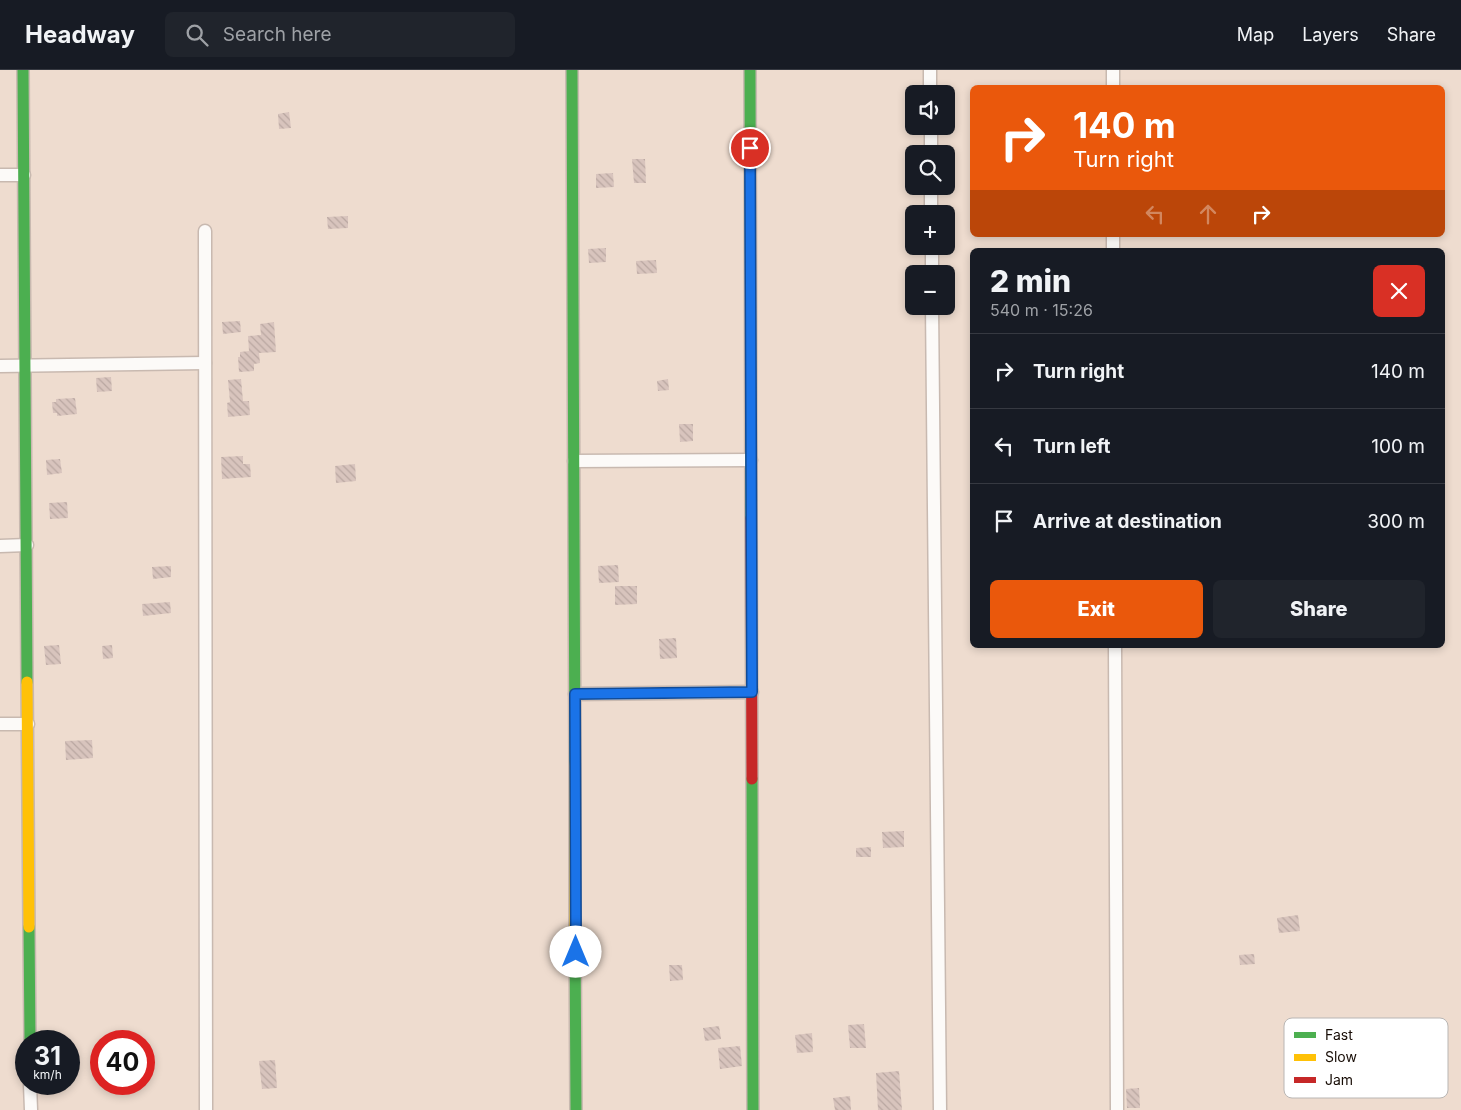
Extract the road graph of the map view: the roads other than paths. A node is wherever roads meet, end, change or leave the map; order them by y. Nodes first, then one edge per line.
1 (23, 70) edge
2 (572, 70) edge
3 (750, 70) edge
4 (930, 70) edge
5 (1113, 70) edge
6 (930, 85) edge
7 (1113, 85) edge
8 (0, 175) edge
9 (24, 175) junction
10 (205, 232) dead end
11 (932, 315) edge
12 (205, 363) junction
13 (25, 365) junction
14 (0, 366) edge
15 (751, 460) junction
16 (574, 462) junction
17 (0, 546) edge
18 (27, 546) junction
19 (1115, 648) edge
20 (752, 692) junction
21 (575, 694) junction
22 (0, 724) edge
23 (28, 724) junction
24 (30, 1030) edge
25 (30, 1095) edge
26 (31, 1110) edge
27 (206, 1110) edge
28 (576, 1110) edge
29 (753, 1110) edge
30 (940, 1110) edge
31 (1117, 1110) edge

1 - 9 street
2 - 16 street
3 - 15 street
4 - 6 street
5 - 7 street
8 - 9 street
9 - 13 street
10 - 12 street
11 - 30 street
12 - 13 street
12 - 27 street
13 - 14 street
13 - 18 street
15 - 16 street
15 - 20 street
16 - 21 street
17 - 18 street
18 - 23 street
19 - 31 street
20 - 21 street
20 - 29 street
21 - 28 street
22 - 23 street
23 - 24 street
25 - 26 street

